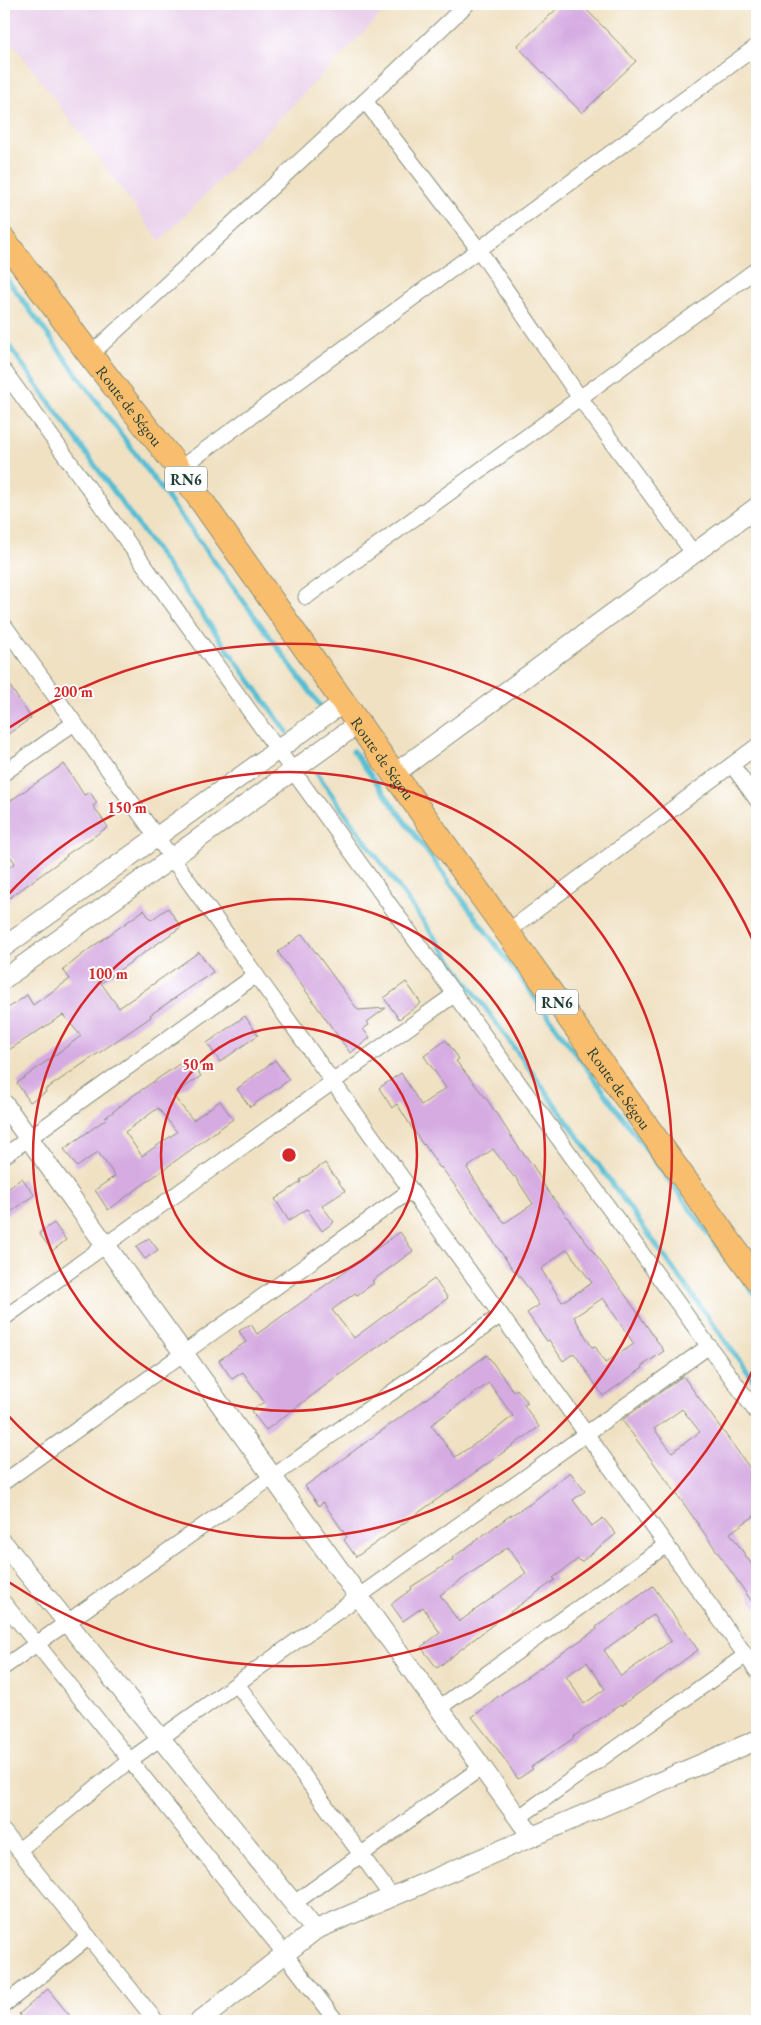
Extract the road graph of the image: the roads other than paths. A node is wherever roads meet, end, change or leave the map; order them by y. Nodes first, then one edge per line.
1 (467, 4) edge
2 (757, 46) edge
3 (365, 101) junction
4 (4, 240) edge
5 (479, 250) junction
6 (757, 269) edge
7 (90, 355) junction
8 (4, 371) edge
9 (10, 393) edge
10 (580, 398) junction
11 (179, 470) junction
12 (757, 507) edge
13 (694, 554) junction
14 (306, 597) dead end
15 (4, 625) edge
16 (344, 702) junction
17 (74, 723) junction
18 (359, 723) junction
19 (757, 746) edge
20 (279, 749) junction
21 (732, 765) junction
22 (294, 770) junction
23 (4, 774) edge
24 (394, 774) junction
25 (757, 800) edge
26 (156, 837) junction
27 (172, 858) junction
28 (507, 932) junction
29 (4, 947) edge
30 (256, 975) junction
31 (4, 979) edge
32 (455, 994) junction
33 (333, 1082) junction
34 (4, 1104) edge
35 (28, 1138) junction
36 (4, 1156) edge
37 (411, 1190) junction
38 (105, 1245) junction
39 (754, 1270) edge
40 (501, 1315) junction
41 (4, 1318) edge
42 (709, 1346) junction
43 (184, 1353) junction
44 (757, 1413) edge
45 (586, 1434) junction
46 (272, 1476) junction
47 (4, 1482) edge
48 (4, 1544) edge
49 (666, 1545) junction
50 (359, 1597) junction
51 (4, 1603) edge
52 (66, 1622) junction
53 (36, 1644) junction
54 (746, 1655) junction
55 (4, 1667) edge
56 (757, 1671) edge
57 (237, 1684) junction
58 (438, 1708) junction
59 (159, 1740) junction
60 (757, 1740) edge
61 (130, 1760) junction
62 (482, 1767) junction
63 (518, 1818) junction
64 (4, 1832) edge
65 (532, 1837) junction
66 (19, 1850) junction
67 (361, 1855) junction
68 (392, 1897) junction
69 (293, 1904) junction
70 (315, 1930) junction
71 (89, 1938) junction
72 (285, 1954) junction
73 (4, 2005) edge
74 (156, 2021) edge
75 (200, 2021) edge
76 (336, 2021) edge

1 - 3 street
2 - 5 street
3 - 5 street
3 - 7 street
4 - 7 highway, Route de Ségou / RN6
5 - 10 street
5 - 11 street
6 - 10 street
7 - 11 highway, Route de Ségou / RN6
8 - 9 street
9 - 20 street
10 - 13 street
10 - 14 street
11 - 16 highway, Route de Ségou / RN6
12 - 13 street
13 - 24 street
15 - 17 street
16 - 18 highway, Route de Ségou / RN6
16 - 20 street
17 - 23 street
17 - 26 street
18 - 22 street
18 - 24 highway, Route de Ségou / RN6
19 - 21 street
20 - 22 street
20 - 26 street
21 - 25 street
21 - 28 street
22 - 27 street
22 - 32 street
24 - 28 highway, Route de Ségou / RN6
26 - 27 street
26 - 29 street
27 - 30 street
27 - 31 street
28 - 39 highway, Route de Ségou / RN6
30 - 33 street
30 - 35 street
32 - 33 street
32 - 42 street
33 - 37 street
33 - 38 street
34 - 35 street
35 - 36 street
35 - 38 street
37 - 40 street
37 - 43 street
38 - 41 street
38 - 43 street
40 - 45 street
40 - 46 street
42 - 44 street
42 - 45 street
43 - 46 street
43 - 47 street
45 - 49 street
45 - 50 street
46 - 50 street
46 - 52 street
48 - 52 street
49 - 54 street
49 - 58 street
50 - 57 street
50 - 58 street
51 - 53 street
52 - 53 street
52 - 59 street
53 - 55 street
53 - 61 street
54 - 56 street
54 - 63 street
57 - 59 street
57 - 67 street
58 - 62 street
59 - 61 street
59 - 69 street
60 - 65 street
61 - 66 street
61 - 72 street
62 - 63 street
62 - 67 street
63 - 65 street
64 - 66 street
65 - 68 street
66 - 71 street
67 - 68 street
67 - 69 street
68 - 70 street
69 - 70 street
70 - 72 street
71 - 73 street
71 - 74 street
72 - 75 street
72 - 76 street

